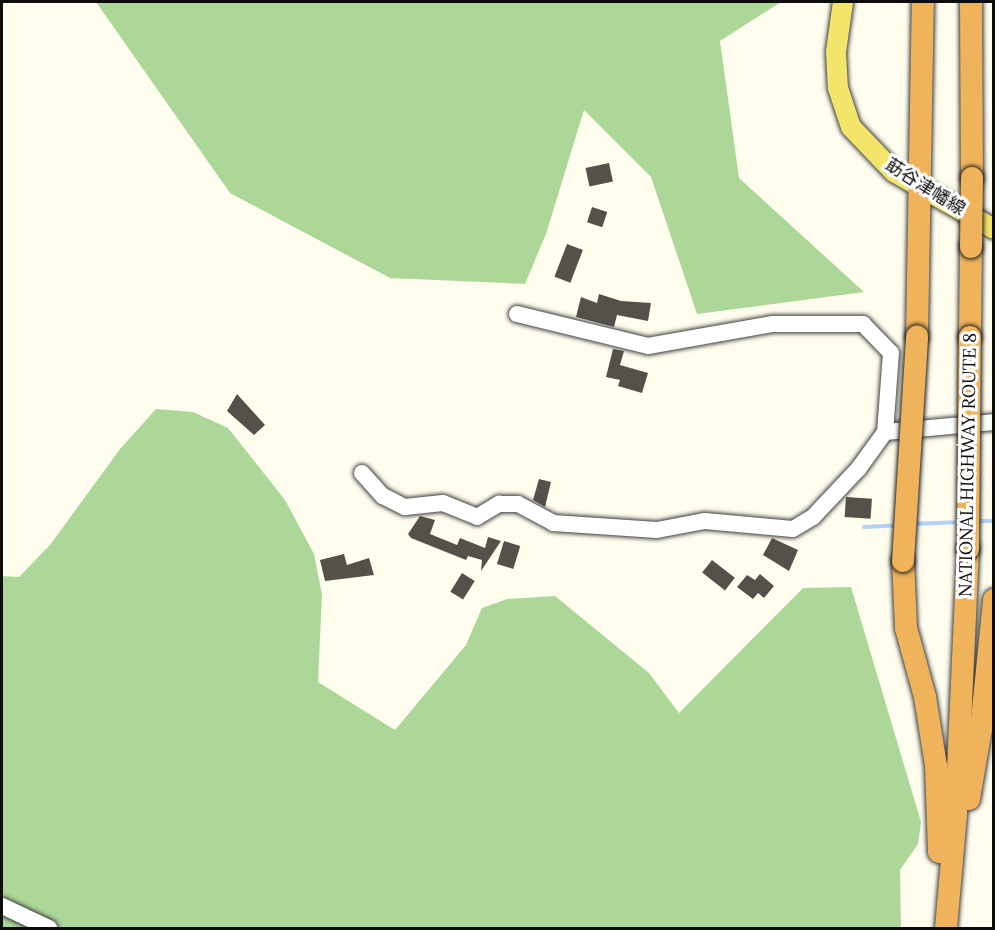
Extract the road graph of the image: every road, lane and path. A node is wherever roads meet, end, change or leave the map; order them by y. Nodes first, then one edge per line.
1 (843, 2) edge
2 (923, 2) edge
3 (972, 2) edge
4 (920, 188) junction
5 (993, 229) edge
6 (517, 314) dead end
7 (993, 422) edge
8 (885, 432) junction
9 (362, 473) dead end
10 (993, 600) edge
11 (953, 845) junction
12 (2, 906) edge
13 (49, 928) edge
14 (935, 928) edge
15 (946, 928) edge

1 - 4 main road, 莇谷津幡線
2 - 4 highway
3 - 11 highway, NATIONAL HIGHWAY ROUTE 8, bridge
4 - 5 main road, 莇谷津幡線
4 - 14 highway, bridge
6 - 8 street
7 - 8 street
8 - 9 street
10 - 11 highway
11 - 15 highway, NATIONAL HIGHWAY ROUTE 8
12 - 13 street

